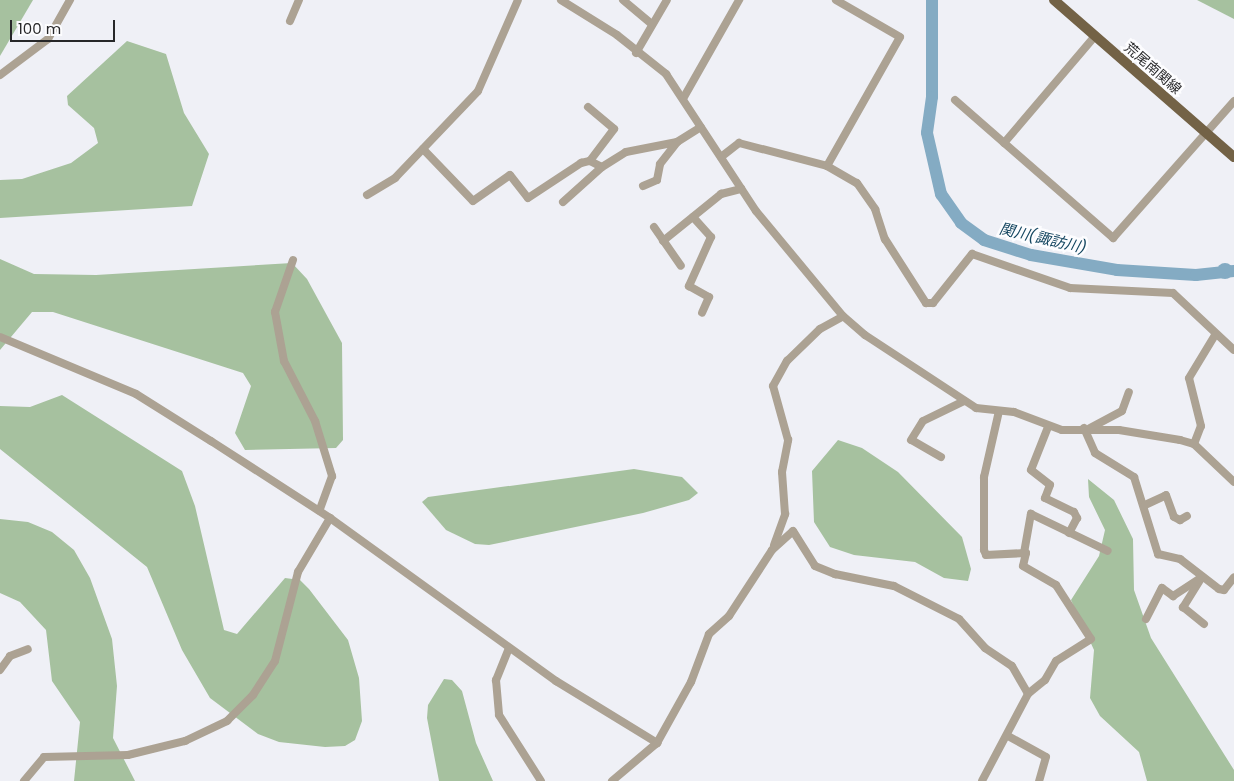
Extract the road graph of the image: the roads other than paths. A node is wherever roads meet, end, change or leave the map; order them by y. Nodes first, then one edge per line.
1 (70, 0) edge
2 (298, 0) edge
3 (518, 0) edge
4 (560, 0) edge
5 (623, 0) edge
6 (667, 0) edge
7 (739, 0) edge
8 (836, 0) edge
9 (1054, 0) edge
10 (290, 21) dead end
11 (652, 24) junction
12 (1095, 36) junction
13 (636, 53) junction
14 (0, 75) edge
15 (684, 97) junction
16 (955, 100) dead end
17 (1234, 102) edge
18 (588, 107) dead end
19 (701, 127) junction
20 (1207, 134) junction
21 (677, 142) junction
22 (1004, 143) junction
23 (423, 149) junction
24 (721, 157) junction
25 (1234, 157) edge
26 (590, 161) junction
27 (827, 166) junction
28 (602, 167) junction
29 (644, 186) dead end
30 (742, 189) junction
31 (367, 195) dead end
32 (563, 202) dead end
33 (693, 217) junction
34 (654, 227) dead end
35 (663, 241) junction
36 (293, 260) dead end
37 (681, 266) dead end
38 (702, 313) dead end
39 (844, 316) junction
40 (1215, 335) junction
41 (0, 337) edge
42 (1234, 350) edge
43 (1129, 392) dead end
44 (964, 401) junction
45 (999, 411) junction
46 (1048, 426) junction
47 (1087, 428) junction
48 (1194, 444) junction
49 (941, 457) dead end
50 (1234, 482) edge
51 (1146, 506) junction
52 (319, 511) junction
53 (1187, 516) dead end
54 (330, 518) junction
55 (1069, 532) junction
56 (772, 550) junction
57 (1108, 551) dead end
58 (1024, 553) junction
59 (1202, 577) junction
60 (1234, 577) edge
61 (1146, 619) dead end
62 (1204, 624) dead end
63 (509, 648) junction
64 (28, 649) dead end
65 (0, 670) edge
66 (1028, 694) junction
67 (1008, 736) junction
68 (657, 744) junction
69 (24, 781) edge
70 (541, 781) edge
71 (612, 781) edge
72 (982, 781) edge
73 (1039, 781) edge

1 - 14 street
2 - 10 street
3 - 23 street
4 - 13 street
5 - 11 street
6 - 11 street
7 - 15 street
8 - 27 street
9 - 12 main road, 荒尾南関線
11 - 13 street
12 - 20 main road, 荒尾南関線
12 - 22 street
13 - 15 street
15 - 19 street
16 - 22 street
17 - 20 street
18 - 26 street
19 - 21 street
19 - 24 street
20 - 22 street
20 - 25 main road, 荒尾南関線
21 - 28 street
21 - 29 street
23 - 26 street
23 - 31 street
24 - 27 street
24 - 30 street
26 - 28 street
27 - 40 street
28 - 32 street
30 - 33 street
30 - 39 street
33 - 35 street
33 - 38 street
34 - 35 street
35 - 37 street
36 - 52 street
39 - 44 street
39 - 56 street
40 - 42 street
40 - 48 street
41 - 52 street
43 - 47 street
44 - 45 street
44 - 49 street
45 - 46 street
45 - 58 street
46 - 47 street
46 - 55 street
47 - 48 street
47 - 51 street
48 - 50 street
51 - 53 street
51 - 59 street
52 - 54 street
54 - 63 street
54 - 69 street
55 - 57 street
55 - 58 street
56 - 66 street
56 - 68 street
58 - 66 street
59 - 60 street
59 - 61 street
59 - 62 street
63 - 68 street
63 - 70 street
64 - 65 street
66 - 67 street
67 - 72 street
67 - 73 street
68 - 71 street

